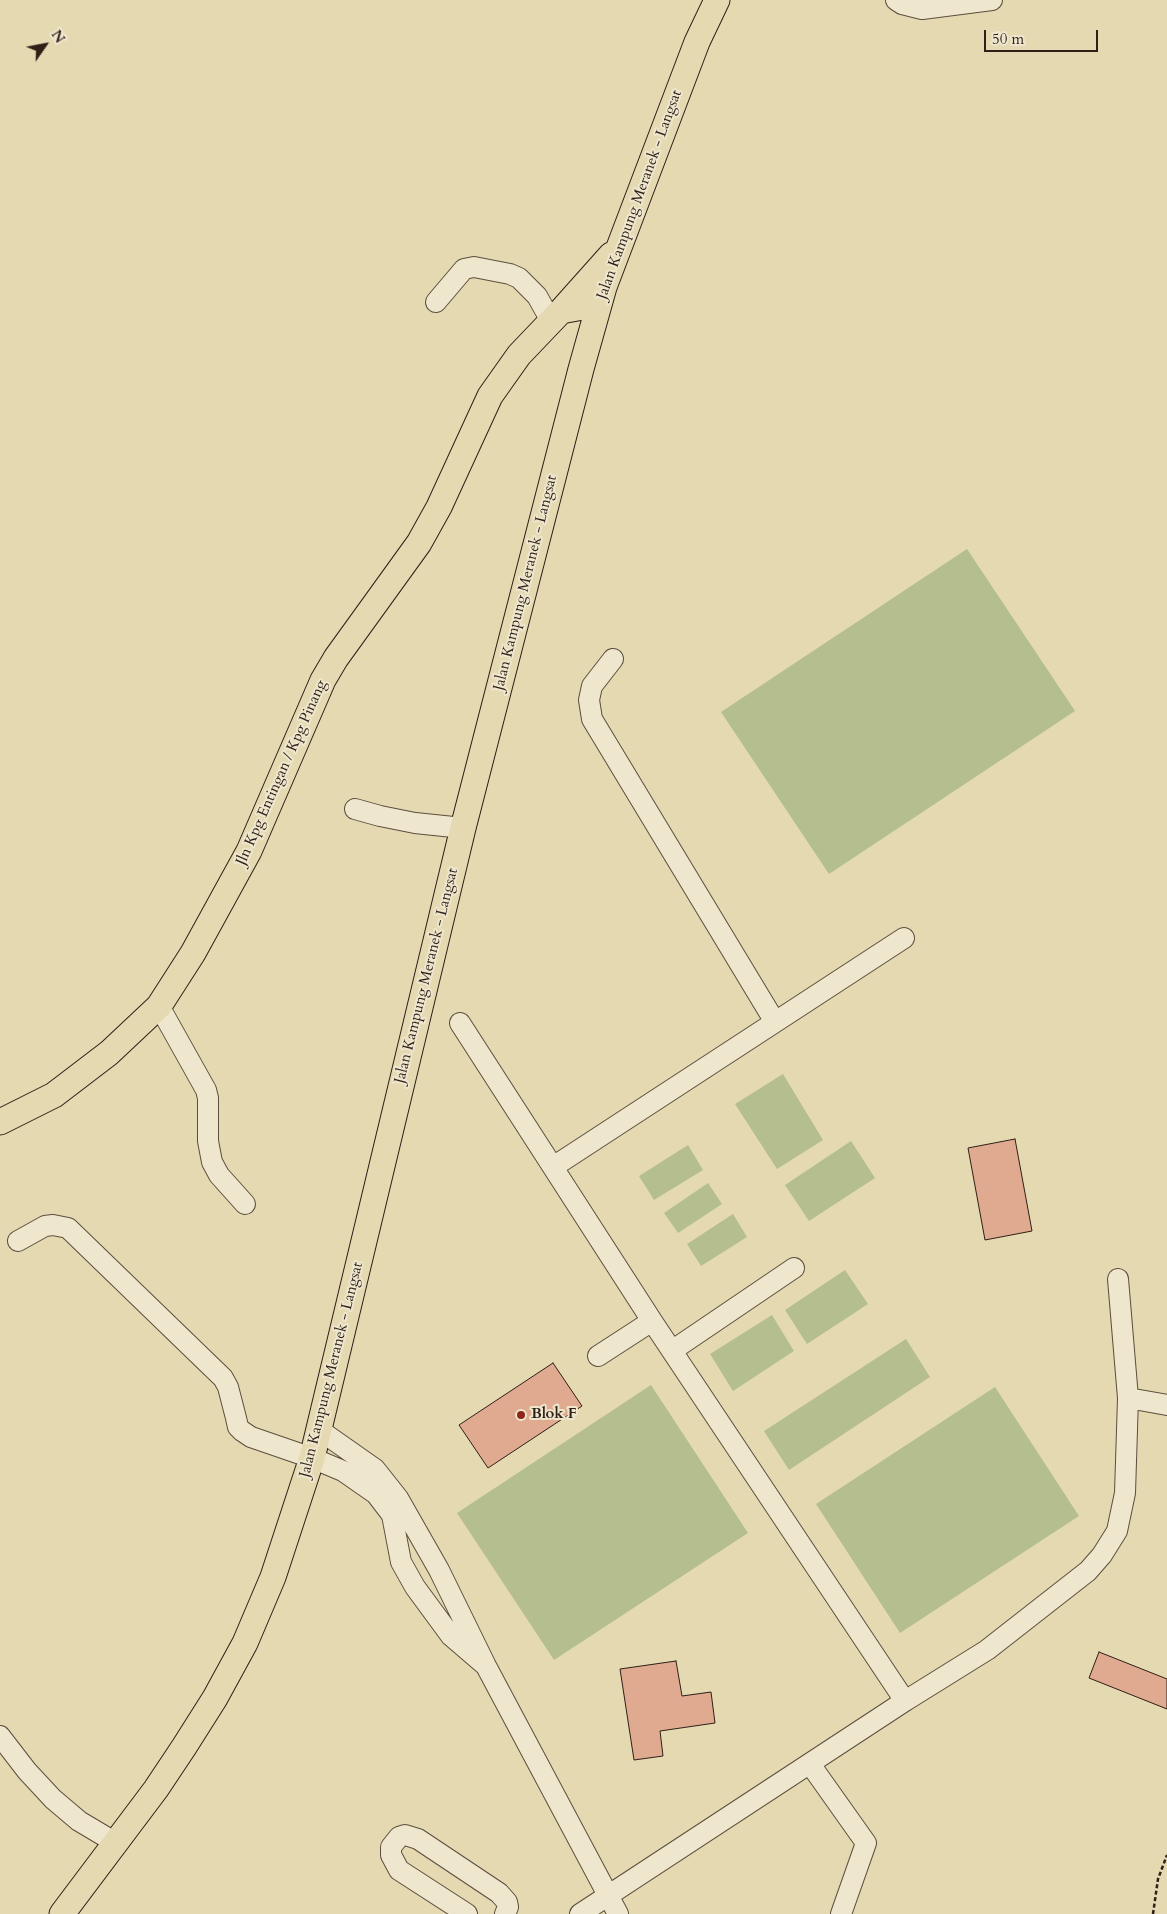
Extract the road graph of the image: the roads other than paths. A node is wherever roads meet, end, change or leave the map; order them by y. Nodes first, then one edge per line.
1 (717, 0) edge
2 (896, 0) edge
3 (992, 0) edge
4 (620, 245) junction
5 (436, 302) dead end
6 (599, 304) junction
7 (556, 316) junction
8 (592, 332) junction
9 (613, 659) dead end
10 (355, 809) dead end
11 (463, 828) junction
12 (904, 938) dead end
13 (159, 1006) junction
14 (775, 1022) junction
15 (460, 1023) dead end
16 (0, 1122) edge
17 (553, 1167) junction
18 (245, 1204) dead end
19 (18, 1241) dead end
20 (794, 1268) dead end
21 (1118, 1279) dead end
22 (652, 1321) junction
23 (673, 1350) junction
24 (598, 1356) dead end
25 (1128, 1398) junction
26 (1167, 1406) edge
27 (318, 1429) junction
28 (312, 1458) junction
29 (403, 1526) junction
30 (486, 1666) junction
31 (905, 1701) junction
32 (0, 1736) edge
33 (810, 1764) junction
34 (116, 1843) junction
35 (609, 1896) junction
36 (62, 1914) edge
37 (467, 1914) edge
38 (505, 1914) edge
39 (580, 1914) edge
40 (618, 1914) edge
41 (841, 1914) edge

1 - 4 main road, Jalan Kampung Meranek - Langsat
2 - 3 street
4 - 6 main road, Jalan Kampung Meranek - Langsat
4 - 7 main road, Jln Kpg Entingan / Kpg Pinang
5 - 7 street
6 - 7 main road
6 - 8 main road, Jalan Kampung Meranek - Langsat
7 - 8 main road
7 - 13 main road, Jln Kpg Entingan / Kpg Pinang
8 - 11 main road, Jalan Kampung Meranek - Langsat
9 - 14 street
10 - 11 street
11 - 27 main road, Jalan Kampung Meranek - Langsat
12 - 14 street
13 - 16 main road, Jln Kpg Entingan / Kpg Pinang
13 - 18 street
14 - 17 street
15 - 17 street
17 - 22 street
19 - 28 street
20 - 23 street
21 - 25 street
22 - 23 street
22 - 24 street
23 - 31 street
25 - 26 street
25 - 31 street
27 - 28 main road, Jalan Kampung Meranek - Langsat
27 - 29 street
28 - 29 street
28 - 34 main road, Jalan Kampung Meranek - Langsat
29 - 30 street
29 - 30 street
30 - 35 street
31 - 33 street
32 - 34 street
33 - 35 street
33 - 41 street
34 - 36 main road, Jalan Kampung Meranek - Langsat
35 - 39 street
35 - 40 street
37 - 38 street

